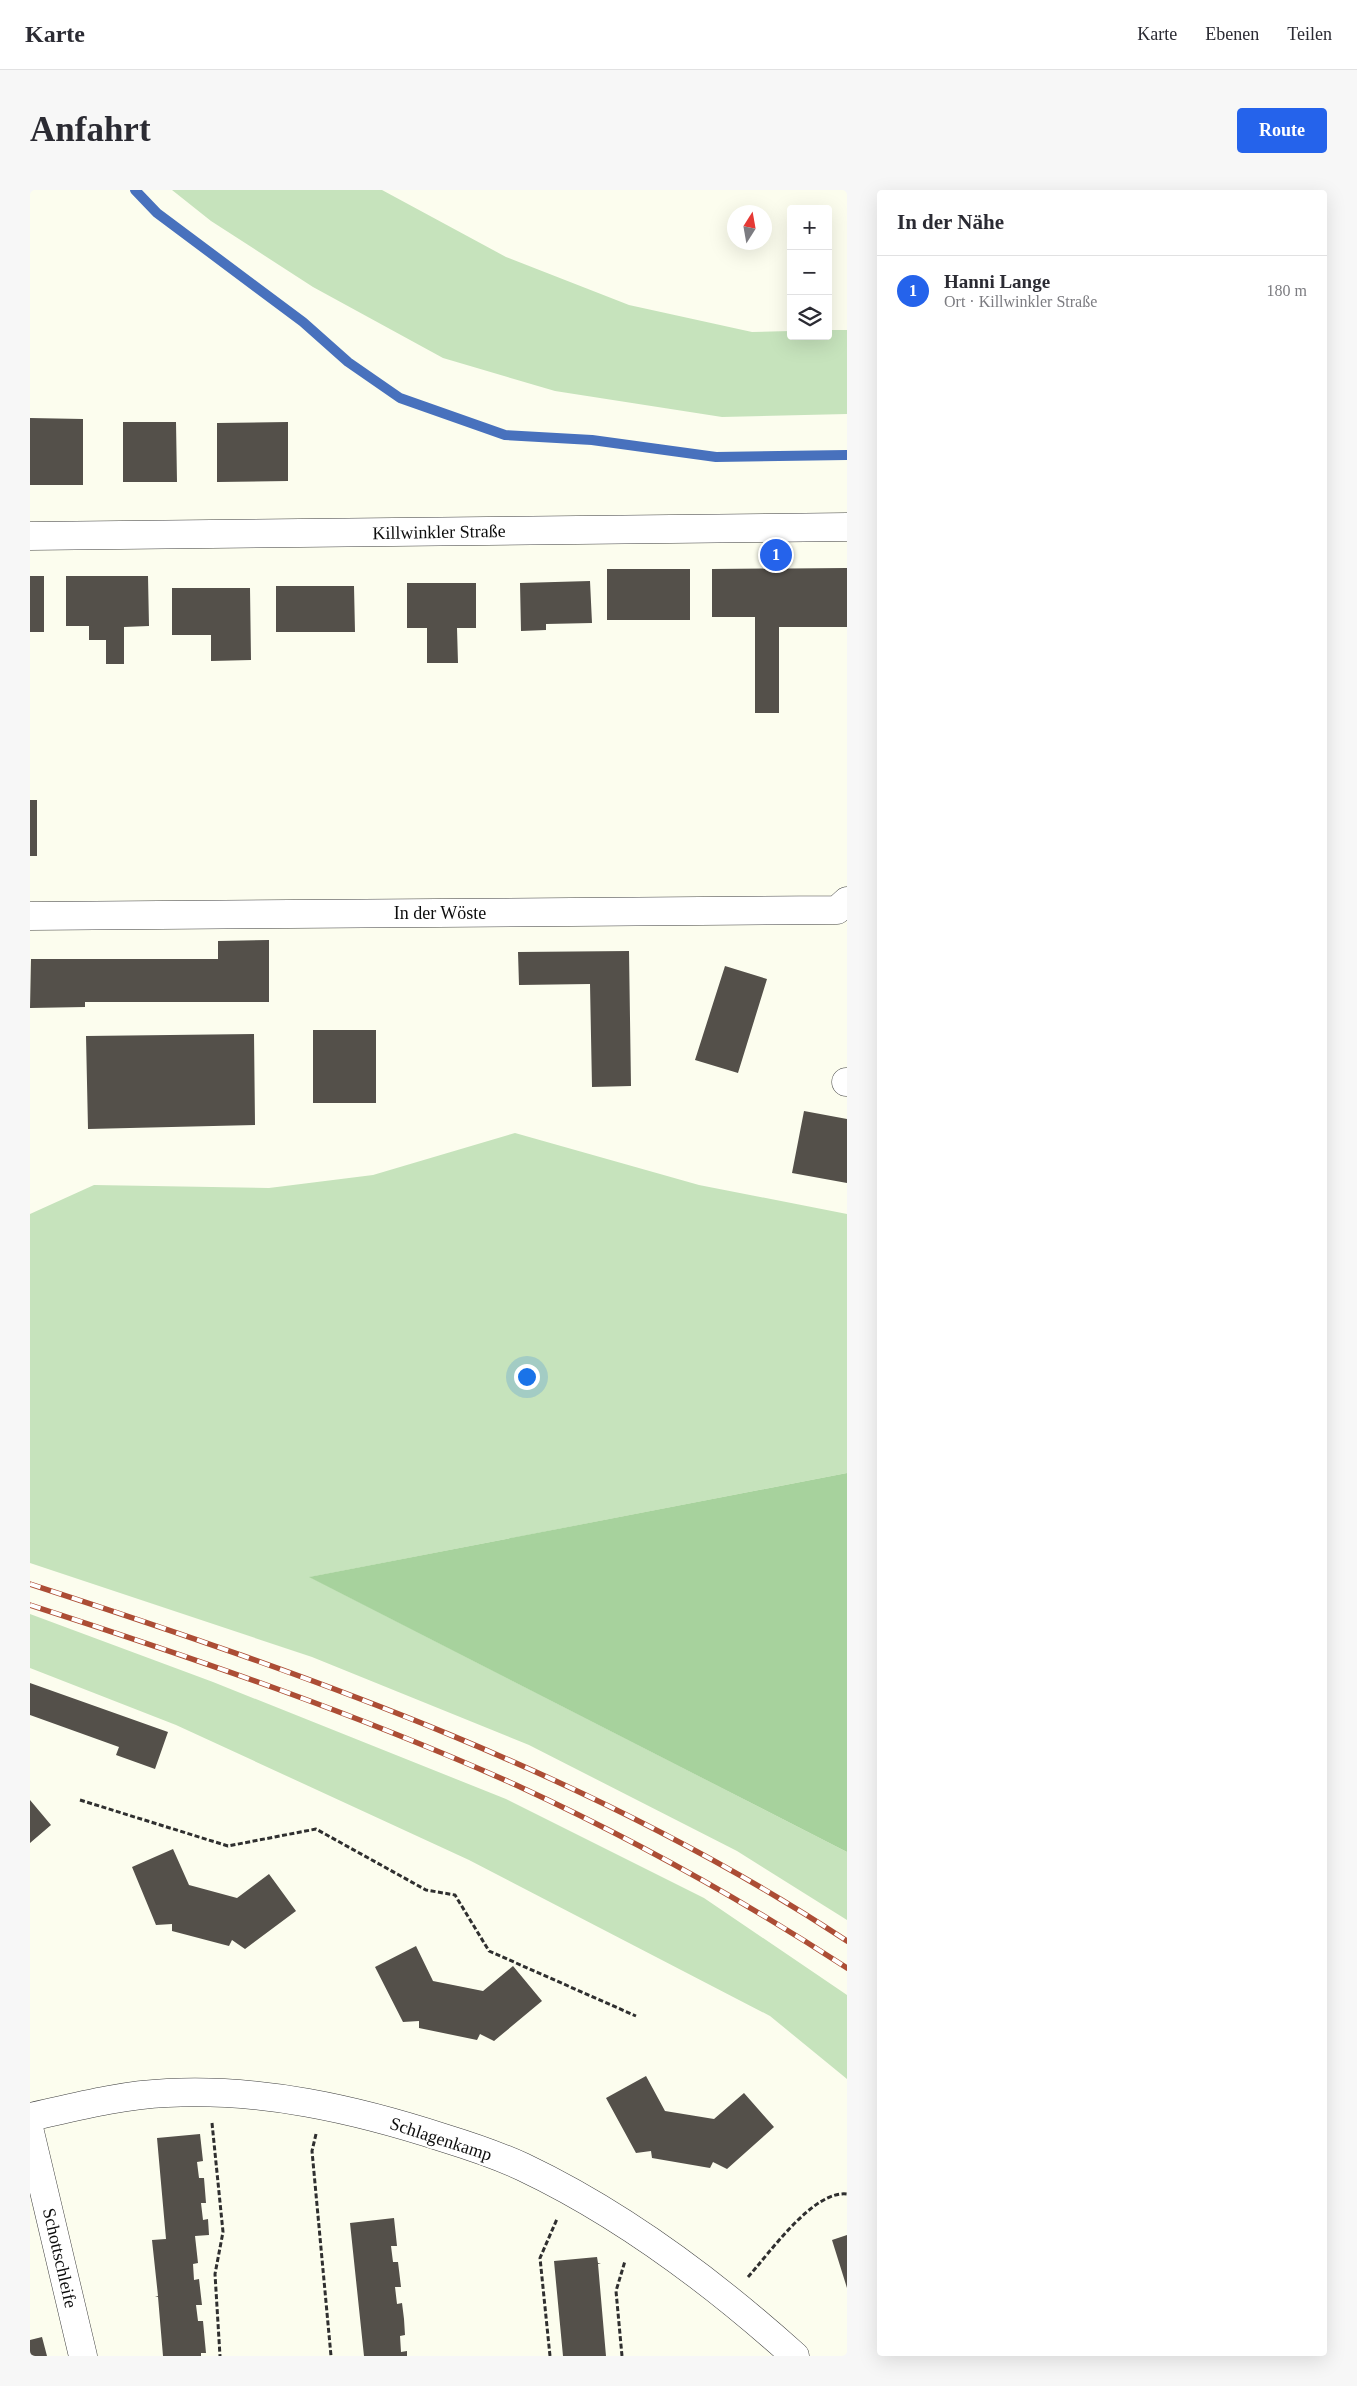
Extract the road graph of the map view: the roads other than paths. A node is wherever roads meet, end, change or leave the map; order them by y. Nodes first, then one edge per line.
1 (847, 528) edge
2 (30, 536) edge
3 (846, 903) edge
4 (30, 916) edge
5 (30, 2117) edge
6 (30, 2132) edge
7 (83, 2356) edge
8 (795, 2356) edge

1 - 2 street, Killwinkler Straße
3 - 4 street, In der Wöste
5 - 8 street, Schlagenkamp
6 - 7 street, Schottschleife

